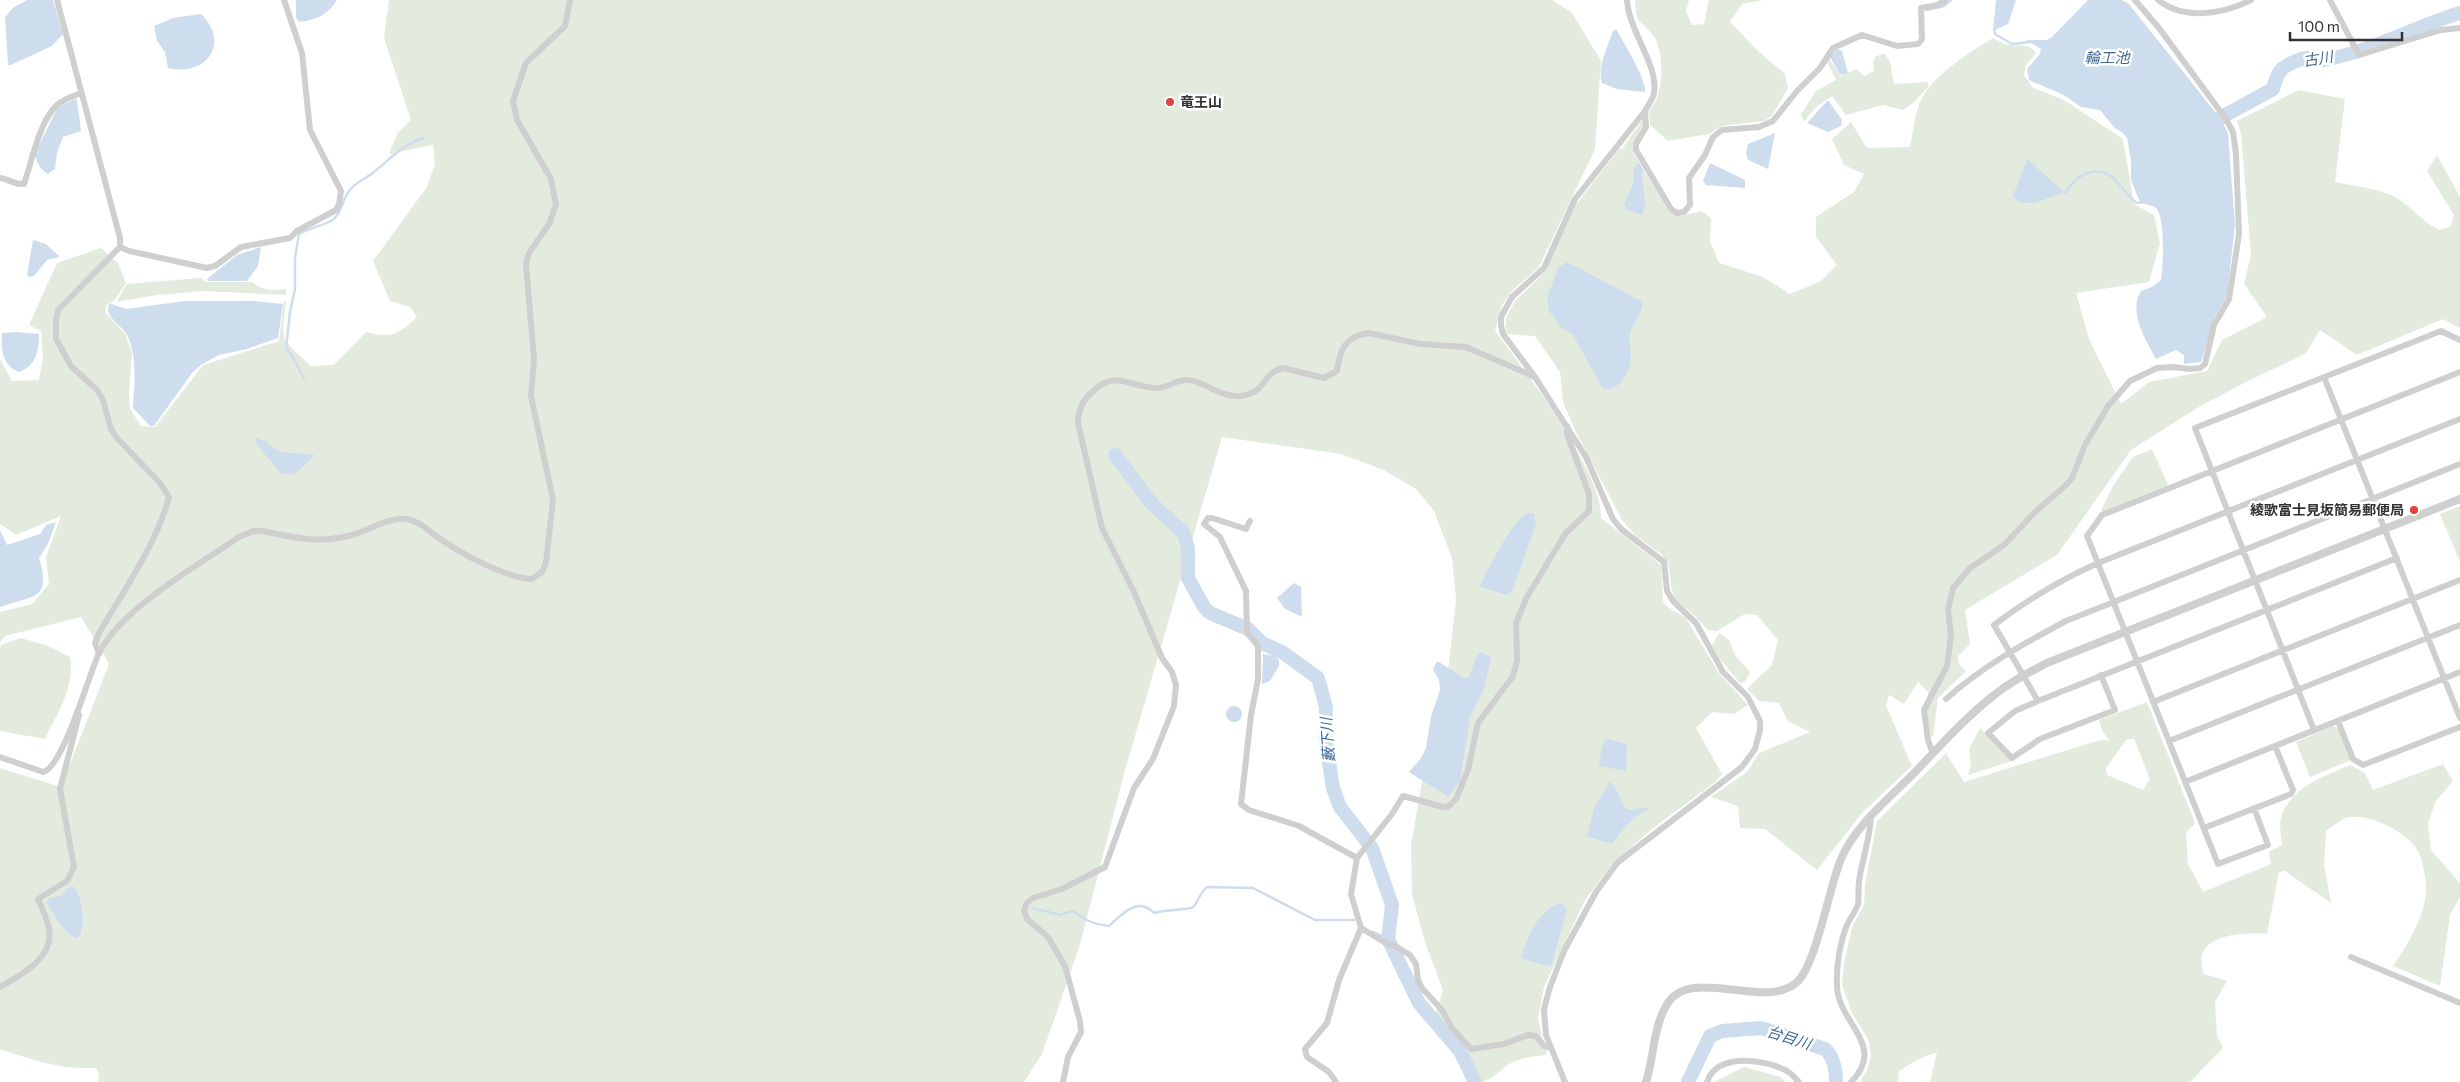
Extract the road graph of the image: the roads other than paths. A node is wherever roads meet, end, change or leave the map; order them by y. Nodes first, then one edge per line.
1 (58, 0) edge
2 (284, 0) edge
3 (570, 0) edge
4 (1627, 0) edge
5 (1944, 0) edge
6 (2135, 0) edge
7 (2158, 0) edge
8 (2251, 0) edge
9 (2330, 0) edge
10 (2460, 28) edge
11 (81, 93) junction
12 (1645, 111) junction
13 (0, 178) edge
14 (120, 247) junction
15 (2460, 340) edge
16 (2460, 372) edge
17 (1535, 377) junction
18 (2324, 377) junction
19 (2460, 419) edge
20 (2341, 420) junction
21 (1567, 426) junction
22 (2358, 460) junction
23 (2460, 464) edge
24 (2212, 471) junction
25 (2373, 498) junction
26 (2460, 499) edge
27 (2228, 512) junction
28 (1250, 521) dead end
29 (2385, 529) junction
30 (2243, 550) junction
31 (2397, 558) junction
32 (2098, 563) junction
33 (2255, 580) junction
34 (2460, 580) edge
35 (2413, 599) junction
36 (2113, 602) junction
37 (2266, 610) junction
38 (2460, 625) edge
39 (2125, 632) junction
40 (2429, 638) junction
41 (2282, 650) junction
42 (2009, 651) junction
43 (99, 654) junction
44 (2137, 661) junction
45 (2460, 672) edge
46 (2023, 675) junction
47 (2101, 675) junction
48 (2445, 678) junction
49 (2298, 690) junction
50 (1946, 699) dead end
51 (2038, 701) junction
52 (2153, 702) junction
53 (81, 704) junction
54 (2460, 718) edge
55 (2338, 721) junction
56 (2460, 727) edge
57 (2314, 730) junction
58 (2169, 741) junction
59 (2276, 746) junction
60 (1933, 754) junction
61 (0, 757) edge
62 (2185, 782) junction
63 (2254, 808) junction
64 (1871, 817) junction
65 (2204, 828) junction
66 (1357, 858) junction
67 (1361, 928) junction
68 (2351, 957) dead end
69 (0, 987) edge
70 (2460, 1003) edge
71 (1550, 1048) junction
72 (1063, 1082) edge
73 (1336, 1082) edge
74 (1565, 1082) edge
75 (1646, 1082) edge
76 (1707, 1082) edge
77 (1799, 1082) edge
78 (1852, 1082) edge

1 - 11 street
2 - 14 street
3 - 43 street
4 - 12 street
5 - 12 street
6 - 60 street
7 - 8 street
9 - 10 street
11 - 13 street
11 - 14 street
12 - 17 street
14 - 43 street
15 - 18 street
16 - 20 street
17 - 21 street
17 - 72 street
18 - 20 street
18 - 24 street
19 - 22 street
20 - 22 street
20 - 24 street
21 - 66 street
21 - 71 street
22 - 25 street
22 - 27 street
23 - 25 street
24 - 27 street
24 - 32 street
25 - 29 street
25 - 30 street
26 - 29 street
27 - 30 street
27 - 32 street
28 - 66 street
29 - 31 street
29 - 33 street
30 - 33 street
30 - 36 street
31 - 35 street
31 - 37 street
32 - 36 street
32 - 42 street
33 - 37 street
33 - 39 street
34 - 35 street
35 - 40 street
35 - 41 street
36 - 39 street
36 - 42 street
37 - 41 street
37 - 44 street
38 - 40 street
39 - 44 street
39 - 46 street
40 - 48 street
40 - 49 street
41 - 49 street
41 - 52 street
42 - 46 street
42 - 50 street
43 - 53 street
44 - 47 street
44 - 52 street
45 - 48 street
46 - 51 street
46 - 60 street
47 - 51 street
47 - 51 street
48 - 54 street
48 - 55 street
49 - 57 street
49 - 58 street
52 - 58 street
53 - 61 street
53 - 69 street
55 - 56 street
55 - 57 street
57 - 59 street
58 - 62 street
59 - 62 street
59 - 63 street
60 - 64 street
62 - 65 street
63 - 65 street
63 - 65 street
64 - 75 street
64 - 78 street
66 - 67 street
67 - 71 street
67 - 73 street
68 - 70 street
71 - 74 street
76 - 77 street

